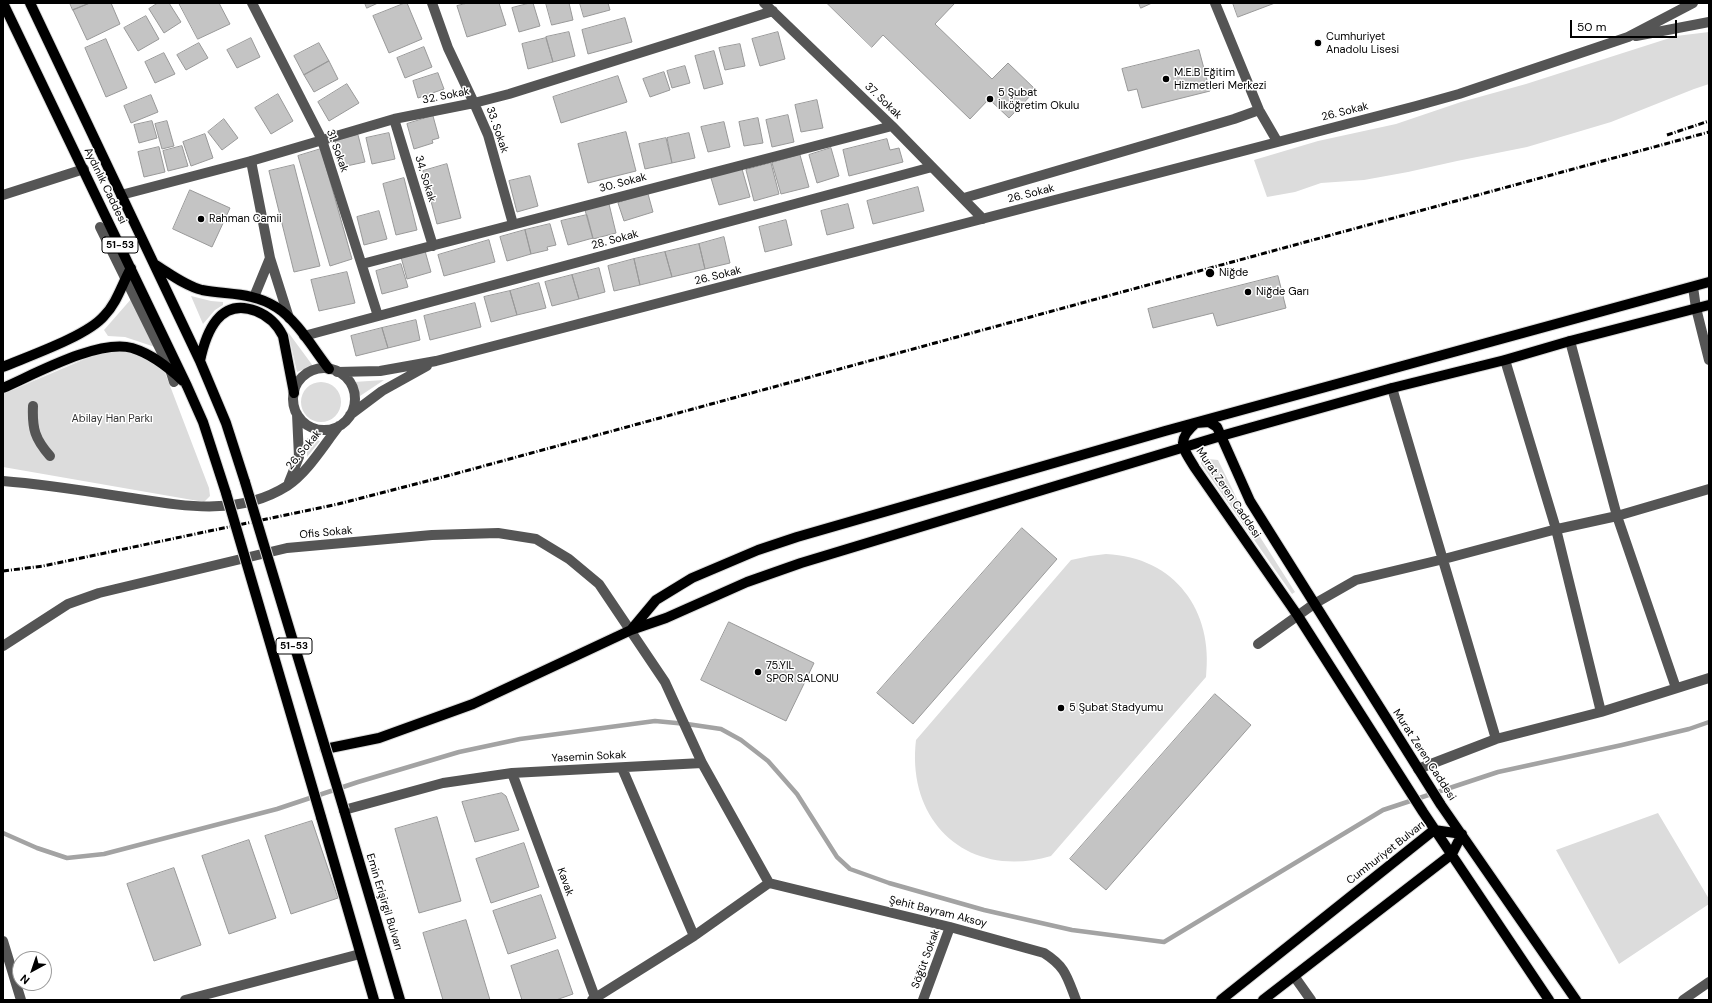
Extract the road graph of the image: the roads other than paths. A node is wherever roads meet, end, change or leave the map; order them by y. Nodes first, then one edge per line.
1 (3, 3) edge
2 (30, 3) edge
3 (252, 3) edge
4 (432, 3) edge
5 (764, 3) edge
6 (1215, 3) edge
7 (1693, 3) edge
8 (773, 11) junction
9 (1709, 22) edge
10 (1628, 37) junction
11 (474, 103) junction
12 (1259, 110) junction
13 (394, 119) junction
14 (892, 126) junction
15 (322, 140) junction
16 (1277, 141) junction
17 (250, 161) junction
18 (932, 167) junction
19 (84, 169) junction
20 (121, 194) junction
21 (3, 195) edge
22 (964, 198) junction
23 (983, 219) junction
24 (513, 224) junction
25 (100, 227) dead end
26 (433, 246) junction
27 (270, 258) junction
28 (154, 264) junction
29 (362, 264) junction
30 (131, 268) junction
31 (125, 279) junction
32 (1709, 282) edge
33 (1693, 287) junction
34 (254, 297) junction
35 (1709, 305) edge
36 (1696, 308) junction
37 (378, 316) junction
38 (289, 318) junction
39 (304, 336) junction
40 (1570, 341) junction
41 (1505, 360) junction
42 (1709, 360) edge
43 (200, 361) junction
44 (436, 361) junction
45 (3, 367) edge
46 (170, 369) junction
47 (333, 371) junction
48 (174, 382) dead end
49 (187, 386) junction
50 (3, 388) edge
51 (1392, 388) junction
52 (294, 393) junction
53 (33, 406) dead end
54 (297, 414) junction
55 (350, 415) junction
56 (1196, 423) junction
57 (339, 426) junction
58 (1221, 436) junction
59 (1183, 448) junction
60 (50, 456) dead end
61 (3, 474) edge
62 (3, 481) edge
63 (40, 484) junction
64 (287, 486) junction
65 (1709, 489) edge
66 (1617, 516) junction
67 (1556, 529) junction
68 (1444, 559) junction
69 (1314, 604) junction
70 (1298, 616) junction
71 (631, 630) junction
72 (1258, 644) dead end
73 (3, 646) edge
74 (1709, 678) edge
75 (1676, 688) junction
76 (1601, 712) junction
77 (1496, 739) junction
78 (325, 749) junction
79 (702, 763) junction
80 (622, 768) junction
81 (1418, 769) junction
82 (512, 773) junction
83 (344, 810) junction
84 (1434, 830) junction
85 (1462, 834) junction
86 (1452, 854) junction
87 (769, 883) junction
88 (950, 927) junction
89 (694, 936) junction
90 (3, 942) edge
91 (360, 954) junction
92 (1294, 976) junction
93 (1709, 982) edge
94 (21, 1000) edge
95 (185, 1000) edge
96 (374, 1000) edge
97 (400, 1000) edge
98 (594, 1000) edge
99 (924, 1000) edge
100 (1076, 1000) edge
101 (1221, 1000) edge
102 (1263, 1000) edge
103 (1311, 1000) edge
104 (1550, 1000) edge
105 (1576, 1000) edge
106 (1683, 1000) edge

1 - 19 main road, Aydınlık Caddesi / 51-53
2 - 20 main road, Aydınlık Caddesi / 51-53
3 - 15 street, 31. Sokak
4 - 11 street, 33. Sokak
5 - 8 street, 37. Sokak
6 - 12 street
7 - 10 street
8 - 11 street, 32. Sokak
8 - 14 street, 37. Sokak
9 - 10 street
10 - 16 street, 26. Sokak
11 - 13 street, 32. Sokak
11 - 24 street, 33. Sokak
12 - 16 street
12 - 22 street
13 - 15 street, 32. Sokak
13 - 26 street, 34. Sokak
14 - 18 street, 37. Sokak
14 - 24 street, 30. Sokak
15 - 17 street, 32. Sokak
15 - 29 street, 31. Sokak
16 - 23 street, 26. Sokak
17 - 20 street, 32. Sokak
17 - 27 street
18 - 22 street, 37. Sokak
18 - 37 street, 28. Sokak
19 - 21 street
19 - 30 main road, Aydınlık Caddesi / 51-53
20 - 28 main road, Aydınlık Caddesi / 51-53
22 - 23 street, 37. Sokak
23 - 44 street, 26. Sokak
24 - 26 street, 30. Sokak
25 - 31 street
26 - 29 street, 30. Sokak
27 - 34 street
27 - 38 street
28 - 34 main road
28 - 43 main road, Aydınlık Caddesi / 51-53
29 - 37 street, 31. Sokak
30 - 31 main road
30 - 49 main road, Aydınlık Caddesi / 51-53
31 - 45 main road
31 - 46 street
32 - 33 main road
33 - 36 street
33 - 56 main road
34 - 38 main road
35 - 36 main road
36 - 40 main road
36 - 42 street
37 - 39 street, 28. Sokak
38 - 39 main road
39 - 47 main road
40 - 41 main road
40 - 66 street
41 - 51 main road
41 - 67 street
43 - 52 main road
43 - 78 main road, Aydınlık Caddesi / 51-53, bridge
44 - 47 street, 26. Sokak
44 - 55 street, 26. Sokak
46 - 48 street
46 - 49 main road
46 - 50 main road
47 - 52 street
47 - 55 street
49 - 91 main road, Aydınlık Caddesi / 51-53, bridge
51 - 58 main road
51 - 68 street
52 - 54 street
53 - 60 street
54 - 57 street
54 - 64 street, 26. Sokak
55 - 57 street
56 - 58 main road, Murat Zeren Caddesi
56 - 59 main road, Murat Zeren Caddesi
56 - 71 main road
57 - 64 street, 26. Sokak
58 - 59 main road
58 - 69 main road, Murat Zeren Caddesi
59 - 70 main road, Murat Zeren Caddesi
59 - 71 main road
61 - 63 street
62 - 63 street
63 - 64 street
65 - 66 street
66 - 67 street
66 - 75 street
67 - 68 street
67 - 76 street
68 - 69 street
68 - 77 street
69 - 70 street
69 - 81 main road, Murat Zeren Caddesi
70 - 72 street
70 - 84 main road, Murat Zeren Caddesi
71 - 73 street, Ofis Sokak
71 - 78 main road
71 - 79 street, Ofis Sokak
74 - 75 street
75 - 76 street
76 - 77 street
77 - 81 street
78 - 83 main road, 51-53, bridge
79 - 80 street, Yasemin Sokak
79 - 87 street
80 - 82 street, Yasemin Sokak
80 - 89 street
81 - 85 main road, Murat Zeren Caddesi
82 - 83 street, Yasemin Sokak
82 - 98 street, Kavak
83 - 97 main road, Emin Erişirgil Bulvarı / 51-53
84 - 85 main road, Cumhuriyet Bulvarı
84 - 86 main road, Murat Zeren Caddesi
84 - 101 main road, Cumhuriyet Bulvarı
85 - 86 main road
85 - 105 main road, Murat Zeren Caddesi
86 - 92 main road
86 - 104 main road, Murat Zeren Caddesi
87 - 88 street, Şehit Bayram Aksoy
87 - 89 street
88 - 99 street, Söğüt Sokak
88 - 100 street, Şehit Bayram Aksoy
89 - 98 street
90 - 94 street
91 - 95 street
91 - 96 main road, 51-53
92 - 102 main road
92 - 103 street
93 - 106 street

